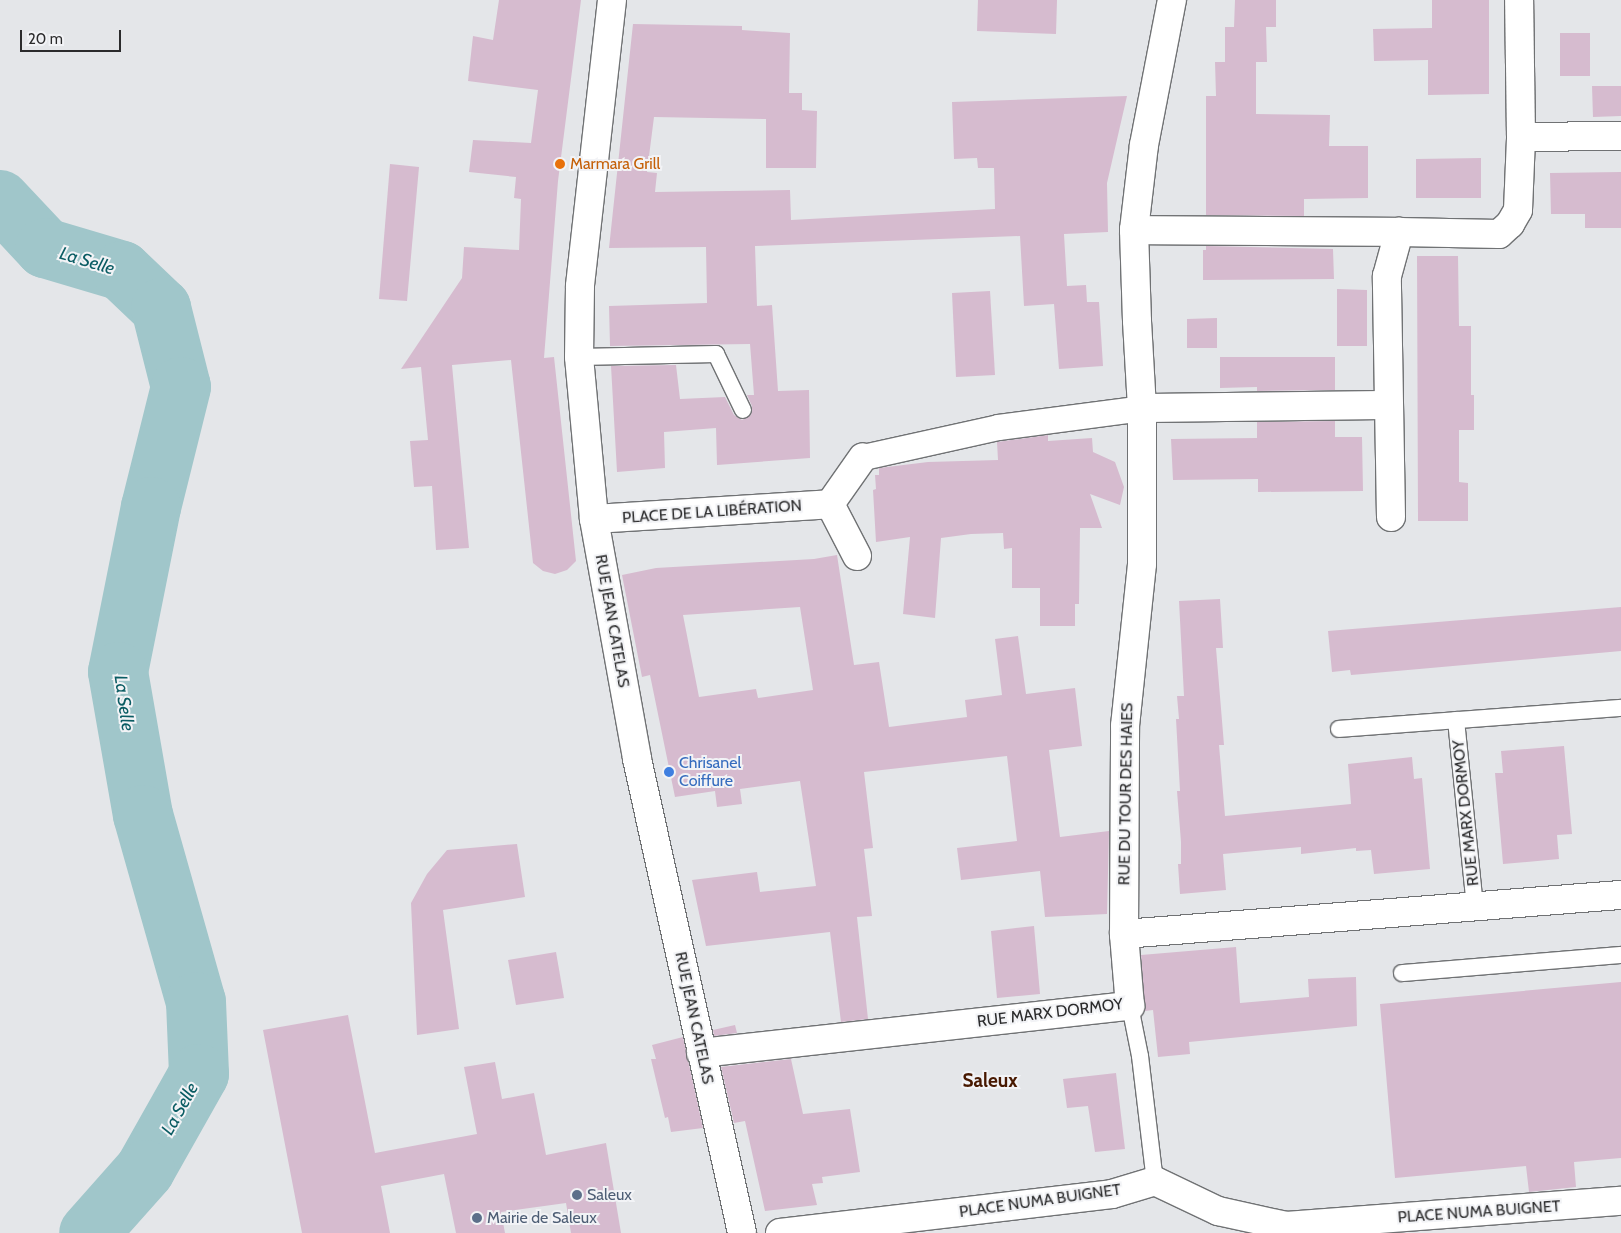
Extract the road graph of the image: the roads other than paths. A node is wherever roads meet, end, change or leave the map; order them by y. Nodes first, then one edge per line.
1 (612, 0) edge
2 (1172, 0) edge
3 (1519, 0) edge
4 (1621, 136) edge
5 (1521, 137) junction
6 (1134, 230) junction
7 (1399, 232) junction
8 (579, 357) junction
9 (1388, 405) junction
10 (1142, 408) junction
11 (743, 410) dead end
12 (863, 456) joint
13 (830, 504) junction
14 (1391, 517) dead end
15 (594, 519) junction
16 (857, 556) dead end
17 (1621, 708) edge
18 (1456, 720) junction
19 (1338, 729) dead end
20 (1621, 895) edge
21 (1475, 906) junction
22 (1124, 934) junction
23 (1621, 955) edge
24 (1402, 973) dead end
25 (1130, 1006) junction
26 (701, 1053) junction
27 (1155, 1181) junction
28 (1621, 1201) edge
29 (742, 1233) edge
30 (780, 1233) edge

1 - 8 street, RUE JEAN CATELAS
2 - 6 street
3 - 5 street
4 - 5 street
5 - 7 street
6 - 7 street
6 - 10 street
7 - 9 street
8 - 11 lane
8 - 15 street, RUE JEAN CATELAS
9 - 10 street
9 - 14 street
10 - 12 street
10 - 22 street, RUE DU TOUR DES HAIES
12 - 13 street
13 - 15 street, PLACE DE LA LIBÉRATION
13 - 16 street
15 - 26 street, RUE JEAN CATELAS
17 - 18 lane, RUE MARX DORMOY
18 - 19 lane, RUE MARX DORMOY
18 - 21 lane, RUE MARX DORMOY
20 - 21 street, RUE MARX DORMOY
21 - 22 street, RUE MARX DORMOY
22 - 25 street, RUE MARX DORMOY
23 - 24 lane
25 - 26 street, RUE MARX DORMOY
25 - 27 lane
26 - 29 street, RUE JEAN CATELAS
27 - 28 street, PLACE NUMA BUIGNET
27 - 30 street, PLACE NUMA BUIGNET

